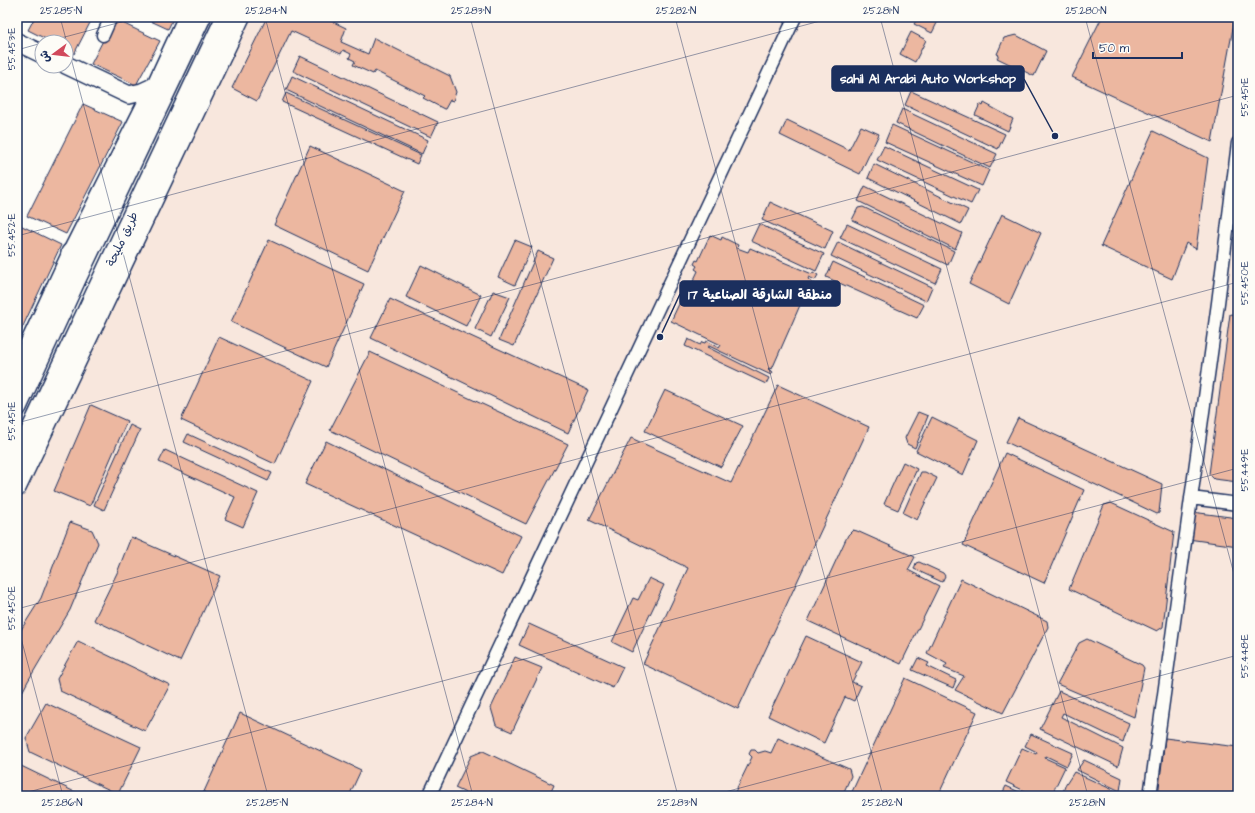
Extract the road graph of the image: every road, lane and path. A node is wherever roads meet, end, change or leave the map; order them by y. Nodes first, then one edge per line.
1 (111, 17) edge
2 (187, 17) edge
3 (201, 17) edge
4 (226, 17) edge
5 (240, 17) edge
6 (795, 17) edge
7 (103, 35) dead end
8 (17, 42) edge
9 (34, 50) edge
10 (74, 69) edge
11 (208, 84) junction
12 (155, 86) junction
13 (190, 93) junction
14 (128, 95) junction
15 (136, 121) junction
16 (1238, 143) edge
17 (71, 253) junction
18 (77, 277) junction
19 (17, 369) edge
20 (17, 407) edge
21 (17, 460) edge
22 (17, 488) edge
23 (1190, 498) junction
24 (1238, 504) edge
25 (429, 796) edge
26 (1150, 796) edge

1 - 7 street
2 - 12 street
3 - 18 main road, طريق مليحة
4 - 13 main road, طريق مليحة
5 - 11 street
6 - 25 street
8 - 9 street
10 - 14 street
11 - 13 main road
11 - 22 street
12 - 14 street
12 - 15 street
13 - 21 main road, طريق مليحة
14 - 15 street
15 - 17 street
16 - 23 street
17 - 18 main road
17 - 19 street
18 - 20 main road, طريق مليحة
23 - 24 street
23 - 26 street

